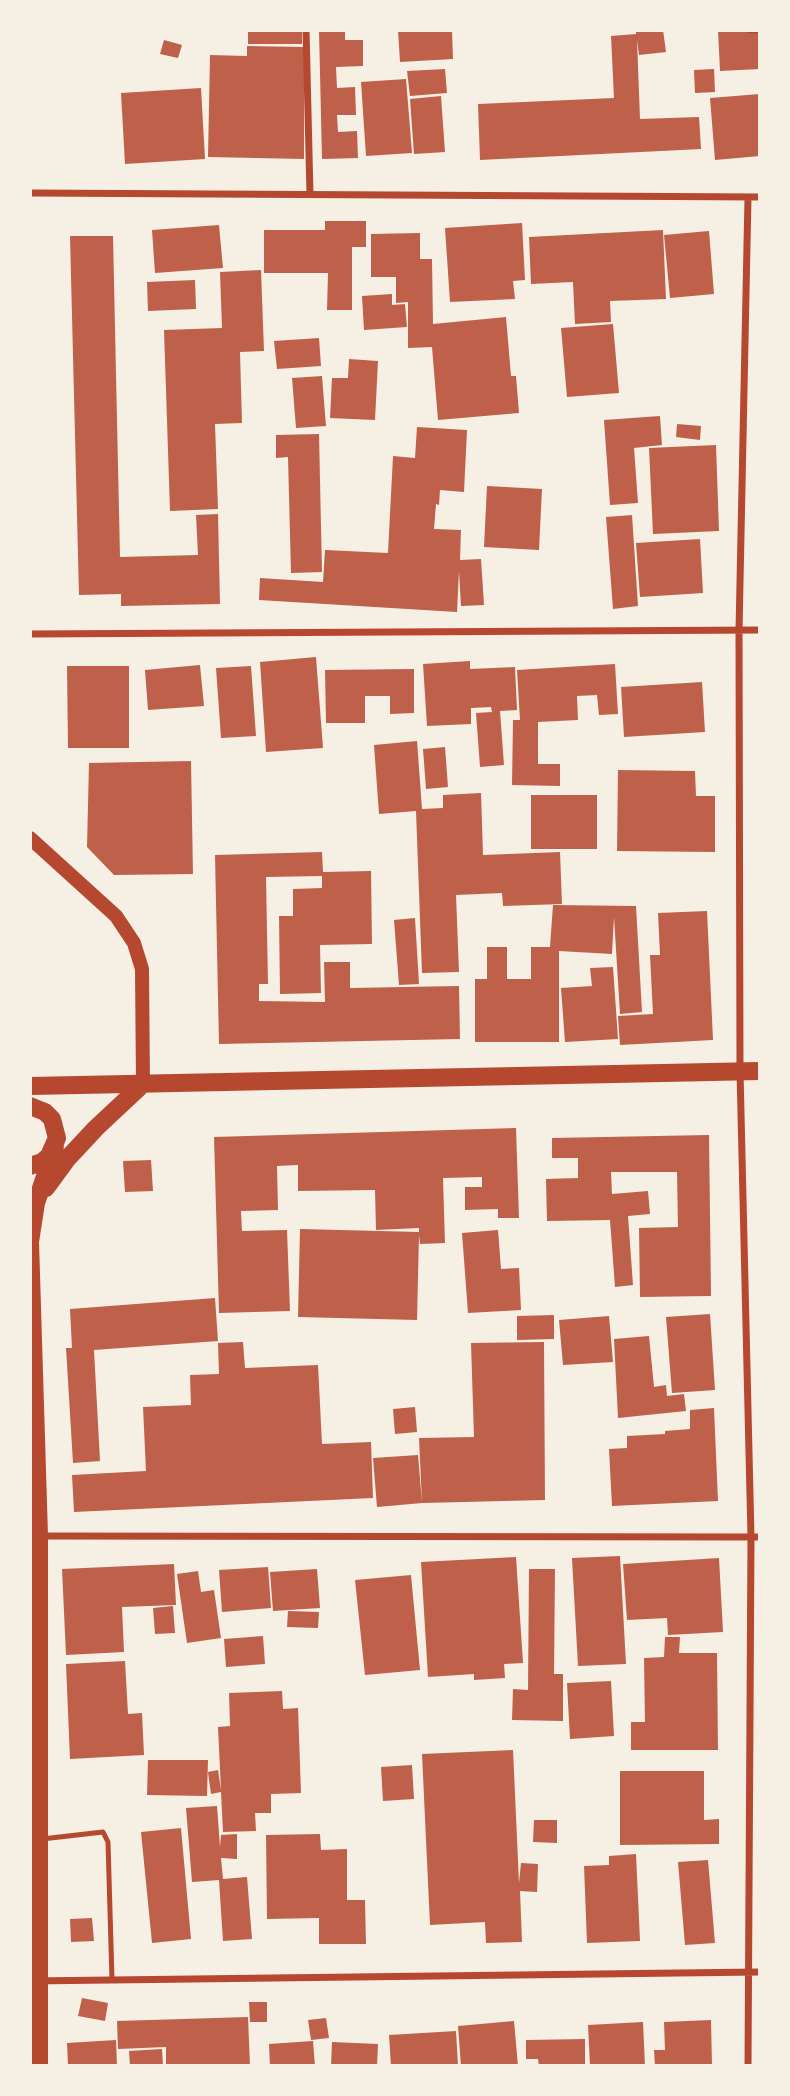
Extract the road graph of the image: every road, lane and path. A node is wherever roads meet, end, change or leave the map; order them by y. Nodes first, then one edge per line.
1 (306, 30) edge
2 (750, 30) edge
3 (760, 30) edge
4 (30, 193) edge
5 (310, 194) junction
6 (748, 197) junction
7 (760, 197) edge
8 (739, 631) junction
9 (760, 631) edge
10 (30, 634) edge
11 (30, 838) edge
12 (740, 1071) junction
13 (760, 1071) edge
14 (144, 1084) junction
15 (33, 1090) edge
16 (37, 1109) edge
17 (55, 1147) junction
18 (30, 1166) edge
19 (36, 1203) junction
20 (30, 1242) edge
21 (34, 1536) edge
22 (751, 1538) junction
23 (760, 1538) edge
24 (38, 1839) junction
25 (747, 1972) junction
26 (760, 1972) edge
27 (112, 1980) junction
28 (34, 1981) edge
29 (39, 2066) edge
30 (748, 2066) edge

1 - 5 street
2 - 3 street
4 - 5 street
5 - 6 street
6 - 7 street
6 - 8 street
8 - 9 street
8 - 10 street
8 - 12 street
11 - 14 main road
12 - 13 main road
12 - 14 main road
12 - 22 street
14 - 15 main road
14 - 19 main road
15 - 16 main road
16 - 17 main road
17 - 18 main road
17 - 19 main road
19 - 20 main road
20 - 21 main road
21 - 22 street
21 - 24 main road
22 - 23 street
22 - 25 street
24 - 27 lane
24 - 28 main road
25 - 26 street
25 - 27 street
25 - 30 street
27 - 28 street
28 - 29 main road

